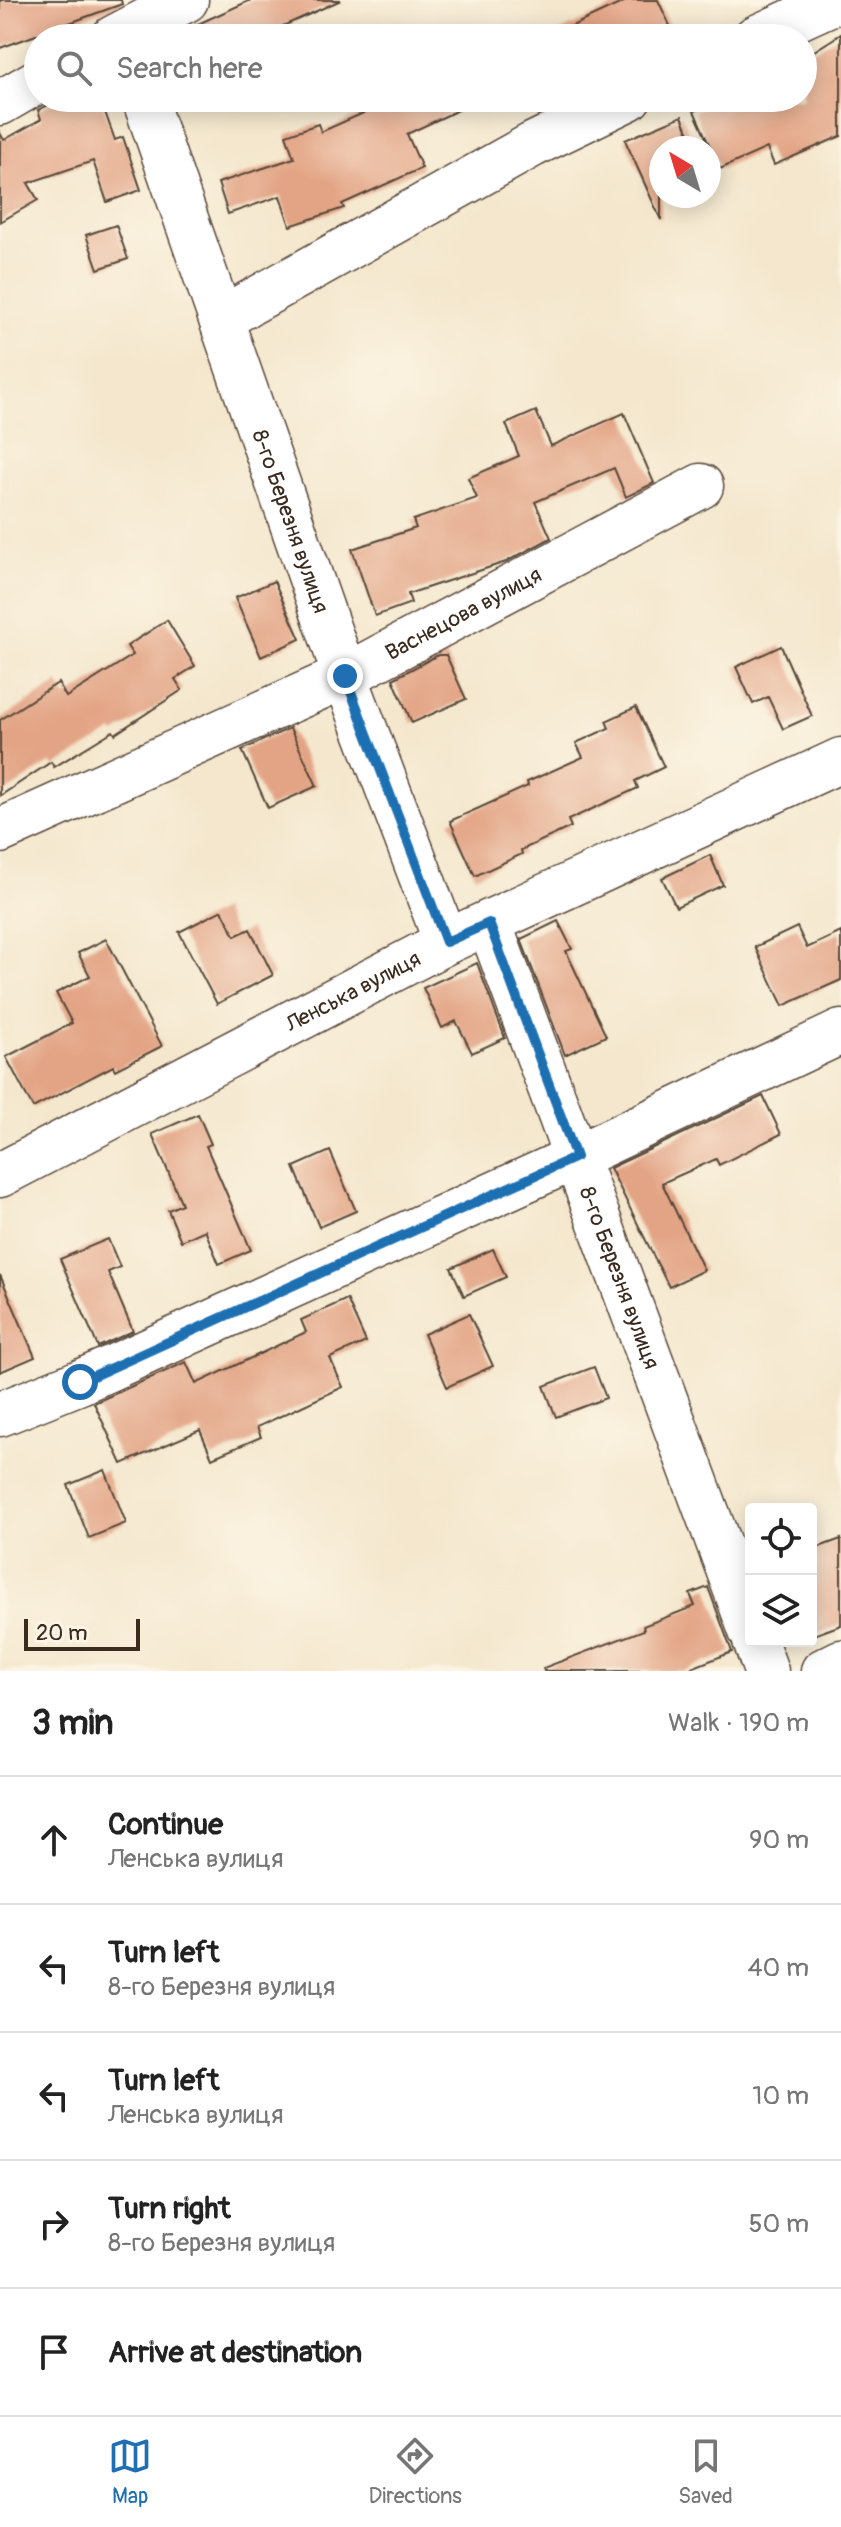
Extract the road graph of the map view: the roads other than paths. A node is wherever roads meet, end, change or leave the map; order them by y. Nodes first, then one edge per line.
1 (186, 0) edge
2 (838, 0) edge
3 (125, 24) edge
4 (786, 24) edge
5 (24, 89) edge
6 (0, 103) edge
7 (149, 112) edge
8 (600, 112) edge
9 (221, 319) junction
10 (701, 486) dead end
11 (345, 676) junction
12 (841, 760) edge
13 (0, 831) edge
14 (489, 923) junction
15 (446, 942) junction
16 (841, 1032) edge
17 (576, 1157) junction
18 (0, 1175) edge
19 (0, 1414) edge
20 (745, 1615) edge
21 (757, 1647) edge
22 (841, 1662) edge
23 (766, 1671) edge
24 (823, 1671) edge

1 - 3 street
2 - 4 street
5 - 6 street
7 - 9 street, 8-го Березня вулиця
8 - 9 street
9 - 11 street, 8-го Березня вулиця
10 - 11 street, Васнецова вулиця
11 - 13 street, Васнецова вулиця
11 - 15 street, 8-го Березня вулиця
12 - 14 street, Ленська вулиця
14 - 15 street, Ленська вулиця
14 - 17 street, 8-го Березня вулиця
15 - 18 street, Ленська вулиця
16 - 17 street
17 - 19 street
17 - 20 street, 8-го Березня вулиця
21 - 23 street
22 - 24 street

